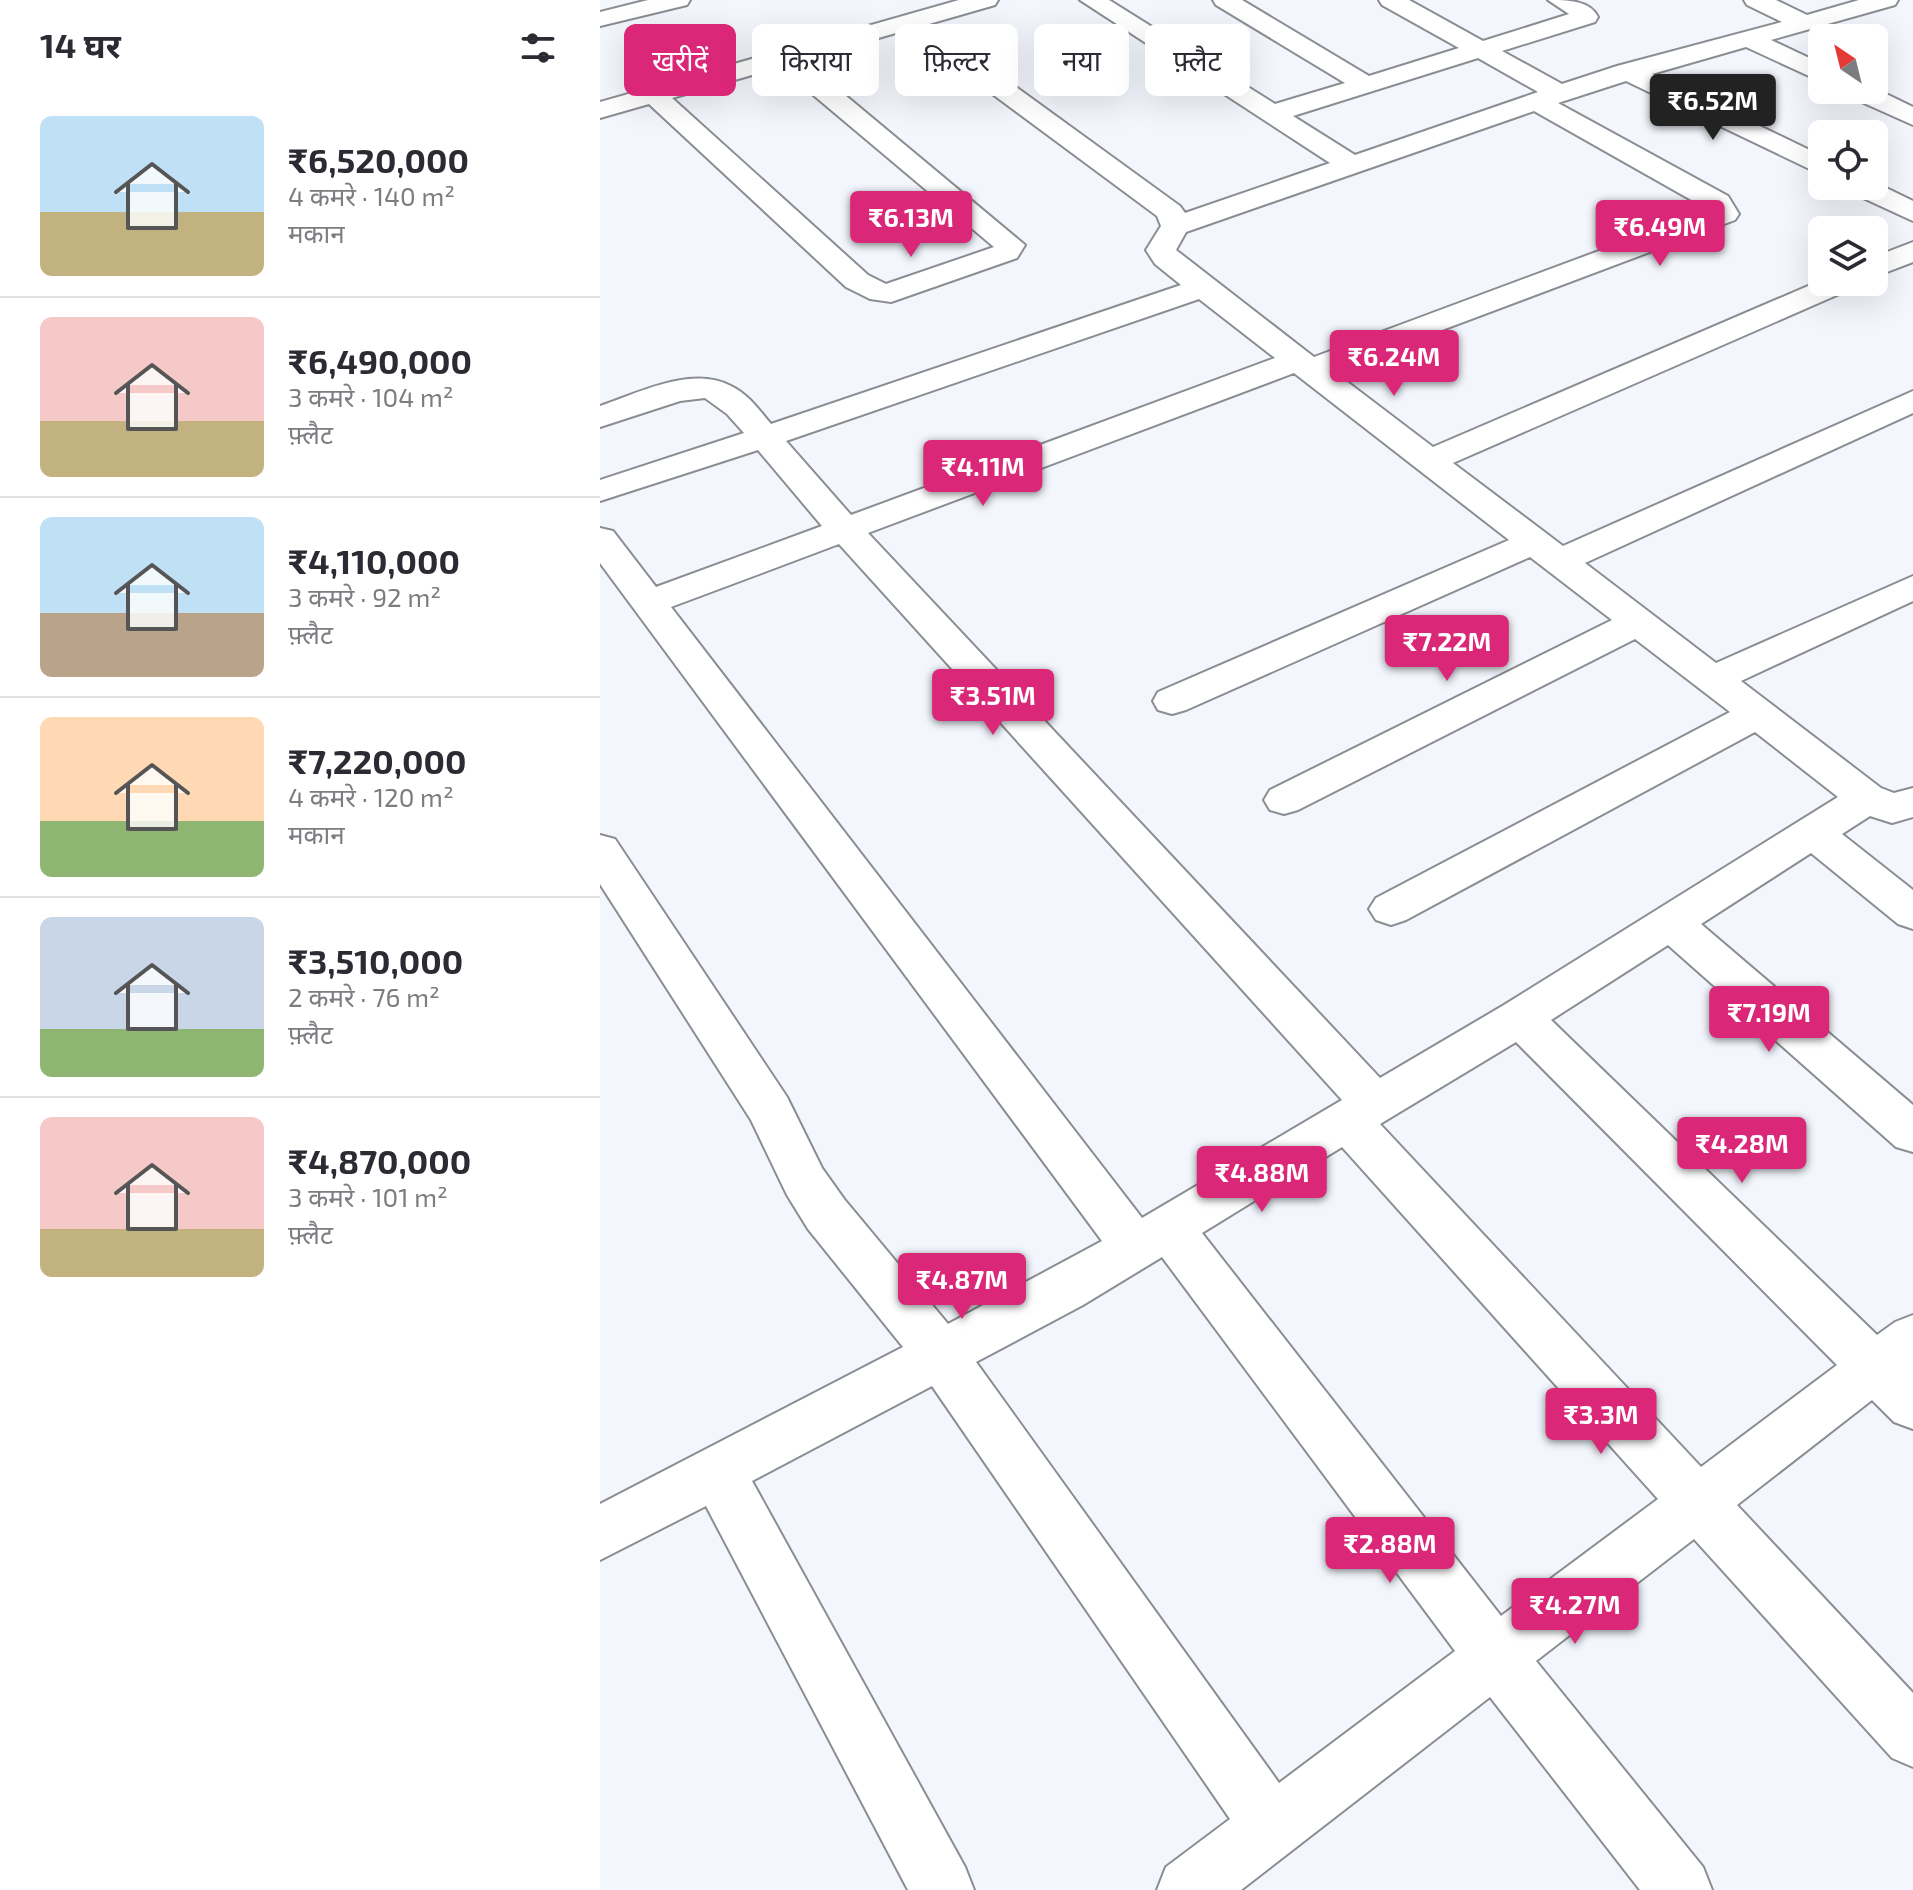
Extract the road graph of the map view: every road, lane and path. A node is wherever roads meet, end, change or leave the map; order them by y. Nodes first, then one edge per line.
1 (678, 0) edge
2 (986, 0) edge
3 (1092, 0) edge
4 (1225, 0) edge
5 (1391, 0) edge
6 (1560, 0) edge
7 (1756, 0) edge
8 (1886, 6) edge
9 (600, 19) edge
10 (908, 20) junction
11 (1805, 23) junction
12 (879, 28) edge
13 (1749, 39) junction
14 (1481, 50) junction
15 (1808, 67) edge
16 (1626, 71) junction
17 (1366, 85) junction
18 (646, 96) edge
19 (655, 96) edge
20 (830, 96) edge
21 (1548, 97) junction
22 (1886, 104) edge
23 (600, 110) edge
24 (1271, 114) junction
25 (1913, 117) edge
26 (1808, 160) edge
27 (1352, 165) junction
28 (1888, 200) edge
29 (1913, 212) edge
30 (1175, 226) junction
31 (1913, 251) edge
32 (1888, 262) edge
33 (1203, 287) junction
34 (1810, 296) edge
35 (1304, 365) junction
36 (1913, 401) edge
37 (600, 417) edge
38 (766, 437) junction
39 (1429, 461) junction
40 (600, 491) edge
41 (844, 529) junction
42 (600, 539) edge
43 (1547, 551) junction
44 (1913, 587) edge
45 (648, 603) junction
46 (1638, 622) junction
47 (1713, 679) junction
48 (1172, 701) dead end
49 (1758, 714) junction
50 (1284, 800) dead end
51 (1890, 800) edge
52 (1813, 833) junction
53 (600, 850) edge
54 (1391, 909) dead end
55 (1913, 913) edge
56 (1670, 922) junction
57 (1520, 1017) junction
58 (1361, 1112) junction
59 (1913, 1133) edge
60 (1152, 1237) junction
61 (1893, 1352) edge
62 (940, 1354) junction
63 (1913, 1405) edge
64 (717, 1471) junction
65 (1696, 1501) junction
66 (600, 1533) edge
67 (1495, 1656) junction
68 (1913, 1737) edge
69 (1273, 1827) junction
70 (942, 1890) edge
71 (1189, 1890) edge
72 (1680, 1890) edge

1 - 9 street
2 - 10 street
3 - 24 street
4 - 17 street
5 - 14 street
6 - 14 street
7 - 11 street
8 - 11 street
10 - 12 street
10 - 30 street
11 - 13 street
13 - 15 street
13 - 16 street
14 - 17 street
14 - 21 street
16 - 21 street
16 - 26 street
17 - 24 street
18 - 23 street
19 - 20 street
21 - 27 street
21 - 35 street
22 - 25 street
24 - 27 street
27 - 30 street
28 - 29 street
30 - 33 street
31 - 32 street
33 - 35 street
33 - 38 street
34 - 39 street
35 - 39 street
35 - 41 street
36 - 43 street
37 - 38 street
38 - 40 street
38 - 41 street
39 - 43 street
41 - 45 street
41 - 58 street
42 - 45 street
43 - 46 street
43 - 48 street
44 - 47 street
45 - 60 street
46 - 47 street
46 - 50 street
47 - 49 street
49 - 51 street
49 - 54 street
51 - 52 street
52 - 55 street
52 - 56 street
53 - 62 street
56 - 57 street
56 - 59 street
57 - 58 street
57 - 61 street
58 - 60 street
58 - 65 street
60 - 62 street
60 - 67 street
61 - 63 street
61 - 65 street
62 - 64 street
62 - 69 street
64 - 66 street
64 - 70 street
65 - 67 street
65 - 68 street
67 - 69 street
67 - 72 street
69 - 71 street

